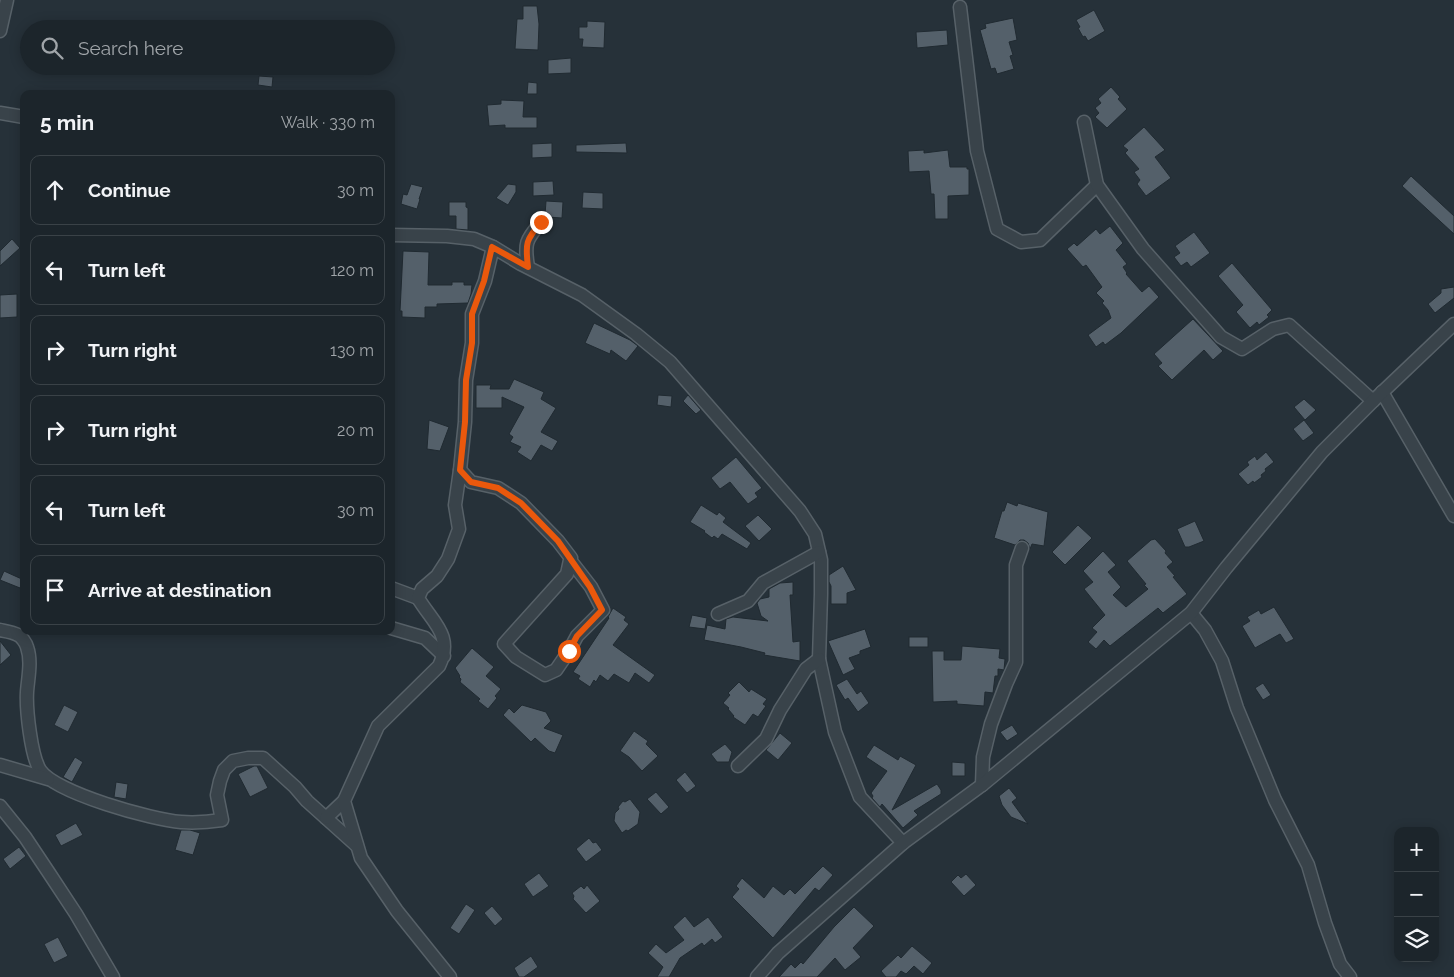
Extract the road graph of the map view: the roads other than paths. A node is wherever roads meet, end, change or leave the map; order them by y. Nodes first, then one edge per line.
1 (6, 0) edge
2 (960, 8) dead end
3 (0, 31) edge
4 (0, 113) edge
5 (20, 116) edge
6 (1084, 122) dead end
7 (1096, 186) junction
8 (541, 222) dead end
9 (395, 239) edge
10 (492, 247) junction
11 (528, 267) junction
12 (1454, 324) edge
13 (1377, 396) junction
14 (460, 470) junction
15 (1454, 516) edge
16 (1022, 548) dead end
17 (819, 552) junction
18 (570, 560) junction
19 (395, 589) edge
20 (418, 598) junction
21 (718, 614) dead end
22 (1191, 614) junction
23 (395, 629) edge
24 (0, 630) edge
25 (444, 656) junction
26 (819, 658) junction
27 (0, 765) edge
28 (738, 766) dead end
29 (48, 779) junction
30 (982, 785) junction
31 (344, 801) junction
32 (0, 806) edge
33 (326, 818) junction
34 (903, 843) junction
35 (358, 847) junction
36 (112, 977) edge
37 (450, 977) edge
38 (757, 977) edge
39 (1350, 977) edge

1 - 3 street
2 - 7 street
4 - 5 street
6 - 7 street
7 - 13 street
8 - 11 street
9 - 10 street
10 - 11 street
10 - 14 street
11 - 17 street
12 - 13 street
13 - 15 street
13 - 22 street
14 - 18 street
14 - 20 street
16 - 30 street
17 - 21 street
17 - 26 street
18 - 18 street
19 - 20 street
20 - 25 street
22 - 30 street
22 - 39 street
23 - 25 street
24 - 29 street
25 - 31 street
26 - 28 street
26 - 34 street
27 - 29 street
29 - 33 street
30 - 34 street
31 - 33 street
31 - 35 street
32 - 36 street
33 - 35 street
34 - 38 street
35 - 37 street

